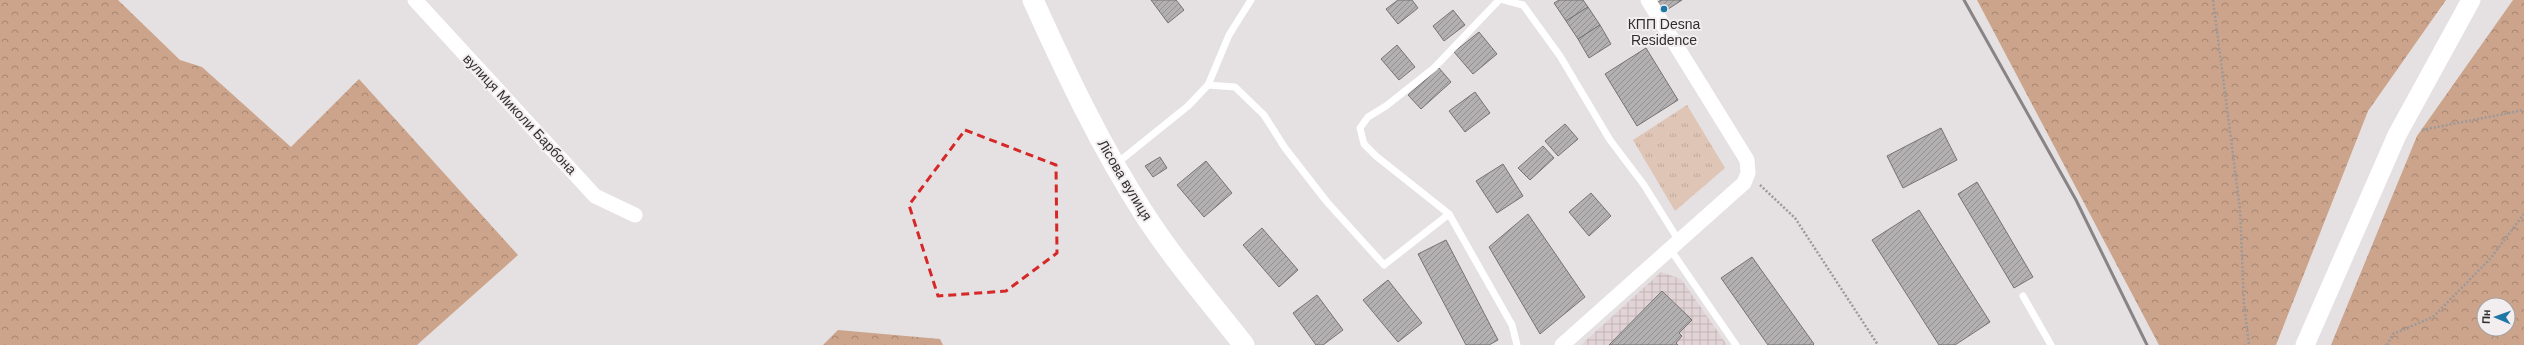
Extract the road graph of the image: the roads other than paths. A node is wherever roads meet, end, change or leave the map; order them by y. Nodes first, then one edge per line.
1 (414, 0) edge
2 (1032, 0) edge
3 (1251, 0) edge
4 (1499, 0) edge
5 (1504, 0) edge
6 (1648, 0) edge
7 (2471, 0) edge
8 (1208, 85) junction
9 (1115, 165) junction
10 (1449, 214) junction
11 (634, 216) dead end
12 (1674, 245) junction
13 (2023, 296) dead end
14 (1244, 345) edge
15 (1517, 345) edge
16 (1562, 345) edge
17 (1736, 345) edge
18 (2051, 345) edge
19 (2305, 345) edge

1 - 11 street, вулиця Миколи Барбона
2 - 9 main road, Лісова вулиця
3 - 8 lane
4 - 10 lane
5 - 12 lane
6 - 12 street
7 - 19 street
8 - 9 lane
8 - 10 lane
9 - 14 main road, Лісова вулиця
10 - 15 lane
12 - 16 street
12 - 17 lane
13 - 18 lane

